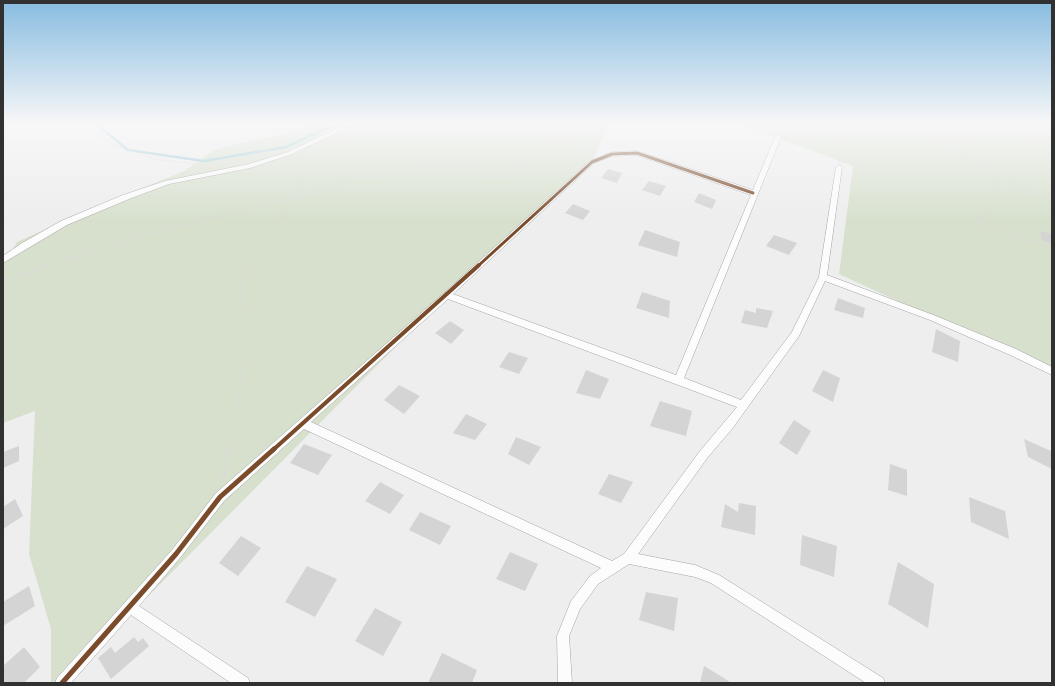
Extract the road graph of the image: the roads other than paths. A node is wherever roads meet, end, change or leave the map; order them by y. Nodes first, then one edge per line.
1 (284, 155) edge
2 (609, 155) edge
3 (643, 155) edge
4 (769, 155) edge
5 (839, 167) road end
6 (754, 193) junction
7 (3, 260) edge
8 (823, 277) junction
9 (447, 295) junction
10 (1052, 371) edge
11 (679, 380) junction
12 (744, 405) junction
13 (302, 423) junction
14 (628, 558) junction
15 (614, 568) junction
16 (130, 607) junction
17 (62, 683) edge
18 (243, 683) edge
19 (565, 683) edge
20 (878, 683) edge

1 - 7 street
2 - 9 street
3 - 6 street
4 - 6 street
5 - 8 street
6 - 11 street
8 - 10 street
8 - 12 street
9 - 11 street
9 - 13 street
11 - 12 street
12 - 14 street
13 - 15 street
13 - 16 street
14 - 15 street
14 - 20 street
15 - 19 street
16 - 17 street
16 - 18 street

